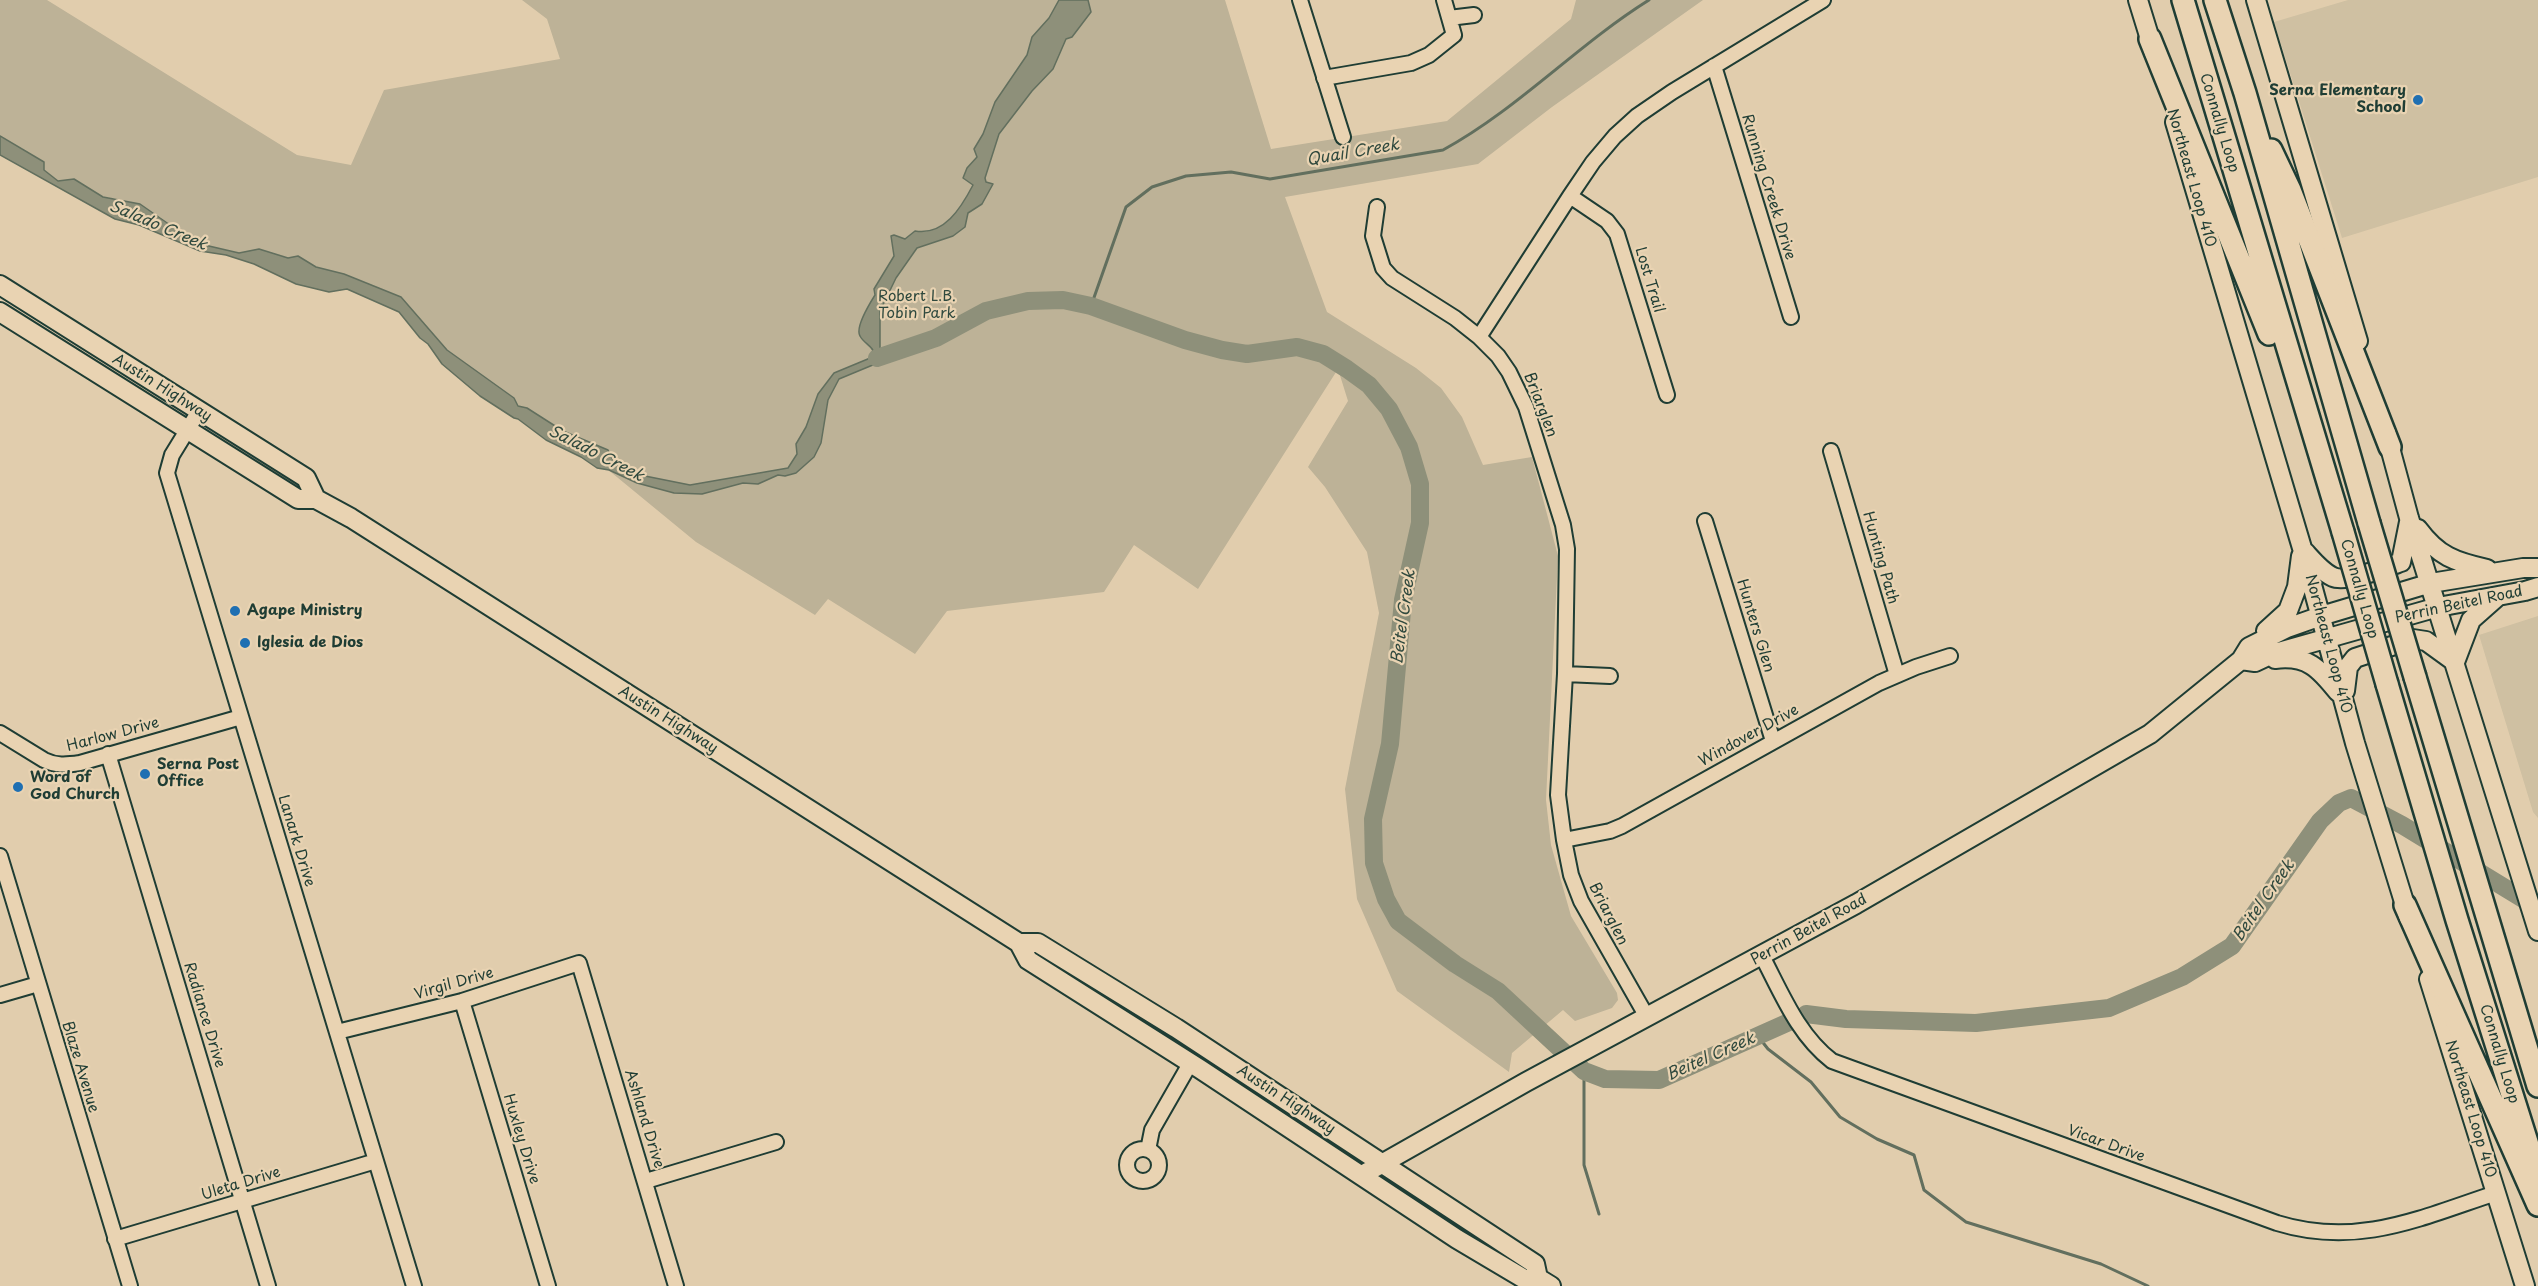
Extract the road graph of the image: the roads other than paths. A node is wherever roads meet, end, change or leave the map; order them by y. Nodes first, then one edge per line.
1 (1300, 0) edge
2 (1444, 0) edge
3 (1823, 0) edge
4 (2138, 0) edge
5 (2182, 0) edge
6 (2215, 0) edge
7 (2256, 0) edge
8 (1474, 15) dead end
9 (1449, 18) junction
10 (2150, 39) junction
11 (1714, 66) junction
12 (1324, 78) junction
13 (2245, 93) junction
14 (1343, 137) dead end
15 (1570, 196) junction
16 (1377, 207) dead end
17 (0, 285) edge
18 (0, 312) edge
19 (1791, 317) dead end
20 (1479, 337) junction
21 (1667, 395) dead end
22 (199, 411) junction
23 (189, 428) junction
24 (2390, 447) junction
25 (1831, 452) dead end
26 (316, 499) junction
27 (2409, 518) junction
28 (1705, 521) dead end
29 (2343, 532) junction
30 (2302, 548) junction
31 (2538, 568) edge
32 (2501, 571) junction
33 (2431, 583) junction
34 (2538, 587) edge
35 (2497, 597) junction
36 (2438, 607) junction
37 (2321, 616) junction
38 (2327, 638) junction
39 (1950, 656) dead end
40 (2248, 656) junction
41 (2455, 662) junction
42 (1565, 674) junction
43 (1897, 675) junction
44 (1610, 676) dead end
45 (2343, 699) junction
46 (241, 717) junction
47 (0, 733) edge
48 (1773, 741) junction
49 (108, 754) junction
50 (1564, 840) junction
51 (0, 856) edge
52 (2405, 905) junction
53 (2538, 931) edge
54 (1019, 944) junction
55 (1762, 956) junction
56 (579, 963) joint
57 (38, 984) junction
58 (0, 995) edge
59 (462, 1001) junction
60 (1647, 1017) junction
61 (337, 1032) junction
62 (1191, 1062) junction
63 (2538, 1086) edge
64 (1421, 1141) junction
65 (776, 1142) dead end
66 (1148, 1150) dead end
67 (376, 1161) junction
68 (1383, 1162) junction
69 (1362, 1175) junction
70 (2538, 1177) edge
71 (646, 1181) junction
72 (2496, 1193) junction
73 (1434, 1197) junction
74 (243, 1200) junction
75 (2538, 1205) edge
76 (115, 1239) junction
77 (1544, 1283) edge
78 (130, 1286) edge
79 (268, 1286) edge
80 (414, 1286) edge
81 (548, 1286) edge
82 (676, 1286) edge
83 (2525, 1286) edge

1 - 12 street
2 - 9 street
3 - 11 street
4 - 10 main road, Northeast Loop 410
5 - 29 highway, Connally Loop
6 - 13 highway, Connally Loop
7 - 24 main road
8 - 9 street
9 - 12 street
10 - 29 highway
10 - 30 main road, Northeast Loop 410
11 - 15 street
11 - 19 street, Running Creek Drive
12 - 14 street
13 - 24 highway
13 - 63 highway, Connally Loop, bridge
15 - 20 street
15 - 21 street, Lost Trail
16 - 20 street, Briarglen
17 - 22 main road, Austin Highway
18 - 23 main road, Austin Highway
20 - 42 street, Briarglen
22 - 23 street, Lanark Drive
22 - 26 main road, Austin Highway
23 - 26 main road, Austin Highway
23 - 46 street, Lanark Drive
24 - 27 main road
25 - 43 street, Hunting Path
26 - 54 main road, Austin Highway
27 - 30 main road
27 - 32 main road
27 - 33 main road
28 - 48 street, Hunters Glen
29 - 70 highway, Connally Loop, bridge
30 - 37 main road, Northeast Loop 410
30 - 40 main road
31 - 32 main road, Perrin Beitel Road
32 - 33 main road, Perrin Beitel Road
33 - 36 main road
33 - 37 main road, Perrin Beitel Road
34 - 35 main road, Perrin Beitel Road
35 - 36 main road, Perrin Beitel Road
35 - 41 main road
36 - 38 main road, Perrin Beitel Road
36 - 41 main road
37 - 38 main road, Northeast Loop 410
37 - 40 main road, Perrin Beitel Road
38 - 40 main road, Perrin Beitel Road
38 - 45 main road, Northeast Loop 410
39 - 43 street, Windover Drive
40 - 45 main road
40 - 55 main road, Perrin Beitel Road
41 - 45 main road
41 - 53 main road
42 - 44 street
42 - 50 street, Briarglen
43 - 48 street, Windover Drive
45 - 52 main road, Northeast Loop 410
46 - 49 street, Harlow Drive
46 - 61 street, Lanark Drive
47 - 49 street, Harlow Drive
48 - 50 street, Windover Drive
49 - 74 street, Radiance Drive
50 - 60 street, Briarglen
51 - 57 street, Blaze Avenue
52 - 72 main road, Northeast Loop 410
52 - 75 highway
54 - 62 main road, Austin Highway
54 - 68 main road, Austin Highway
55 - 60 main road, Perrin Beitel Road
55 - 72 street, Vicar Drive
56 - 59 street, Virgil Drive
56 - 71 street, Ashland Drive
57 - 58 street
57 - 76 street, Blaze Avenue
59 - 61 street, Virgil Drive
59 - 81 street, Huxley Drive
60 - 64 main road, Perrin Beitel Road
61 - 67 street, Lanark Drive
62 - 66 street
62 - 69 main road, Austin Highway
64 - 68 main road, Perrin Beitel Road
64 - 73 main road
65 - 71 street
67 - 74 street, Uleta Drive
67 - 80 street, Lanark Drive
68 - 69 main road, Perrin Beitel Road
68 - 73 main road, Austin Highway
69 - 77 main road, Austin Highway
71 - 82 street, Ashland Drive
72 - 83 main road, Northeast Loop 410
73 - 77 main road, Austin Highway
74 - 76 street, Uleta Drive
74 - 79 street, Radiance Drive
76 - 78 street, Blaze Avenue

